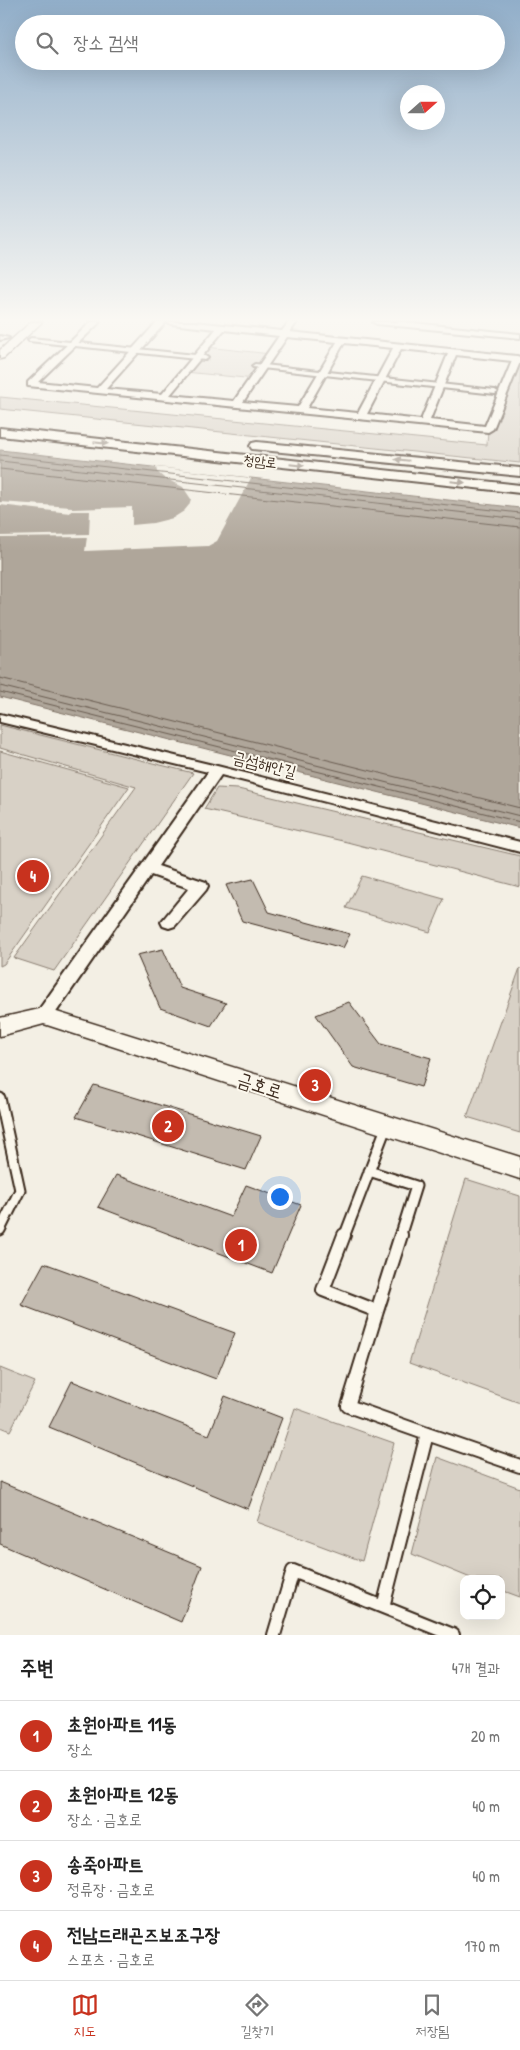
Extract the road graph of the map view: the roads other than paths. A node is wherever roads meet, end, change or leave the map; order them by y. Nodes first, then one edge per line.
1 (178, 398) edge
2 (240, 398) edge
3 (308, 398) edge
4 (370, 398) edge
5 (434, 398) edge
6 (501, 398) edge
7 (237, 404) junction
8 (301, 410) junction
9 (361, 416) junction
10 (0, 419) edge
11 (424, 423) junction
12 (0, 432) edge
13 (166, 436) dead end
14 (244, 444) dead end
15 (520, 472) edge
16 (520, 489) edge
17 (0, 718) edge
18 (217, 770) junction
19 (520, 847) edge
20 (148, 868) junction
21 (170, 922) dead end
22 (44, 1016) junction
23 (0, 1028) edge
24 (0, 1098) edge
25 (387, 1125) junction
26 (520, 1168) edge
27 (370, 1171) junction
28 (0, 1230) edge
29 (377, 1311) junction
30 (427, 1434) junction
31 (520, 1466) edge
32 (383, 1607) junction
33 (274, 1635) edge
34 (453, 1635) edge

1 - 7 street
2 - 7 street
3 - 8 street
4 - 9 street
5 - 11 street
6 - 11 street
7 - 8 street
8 - 9 street
9 - 11 street
10 - 13 main road
12 -> 16 main road, 청암로
15 -> 14 main road, 청암로
17 - 18 street, 금섬해안길
18 - 19 street, 금섬해안길
18 - 20 street
20 - 21 street
20 - 22 street
22 - 23 street
22 - 25 street, 금호로
24 - 28 lane
25 - 26 street, 금호로
25 - 27 lane
27 - 29 lane
27 - 29 lane
29 - 30 lane
30 - 31 lane
30 - 32 lane
32 - 33 lane
32 - 34 lane

